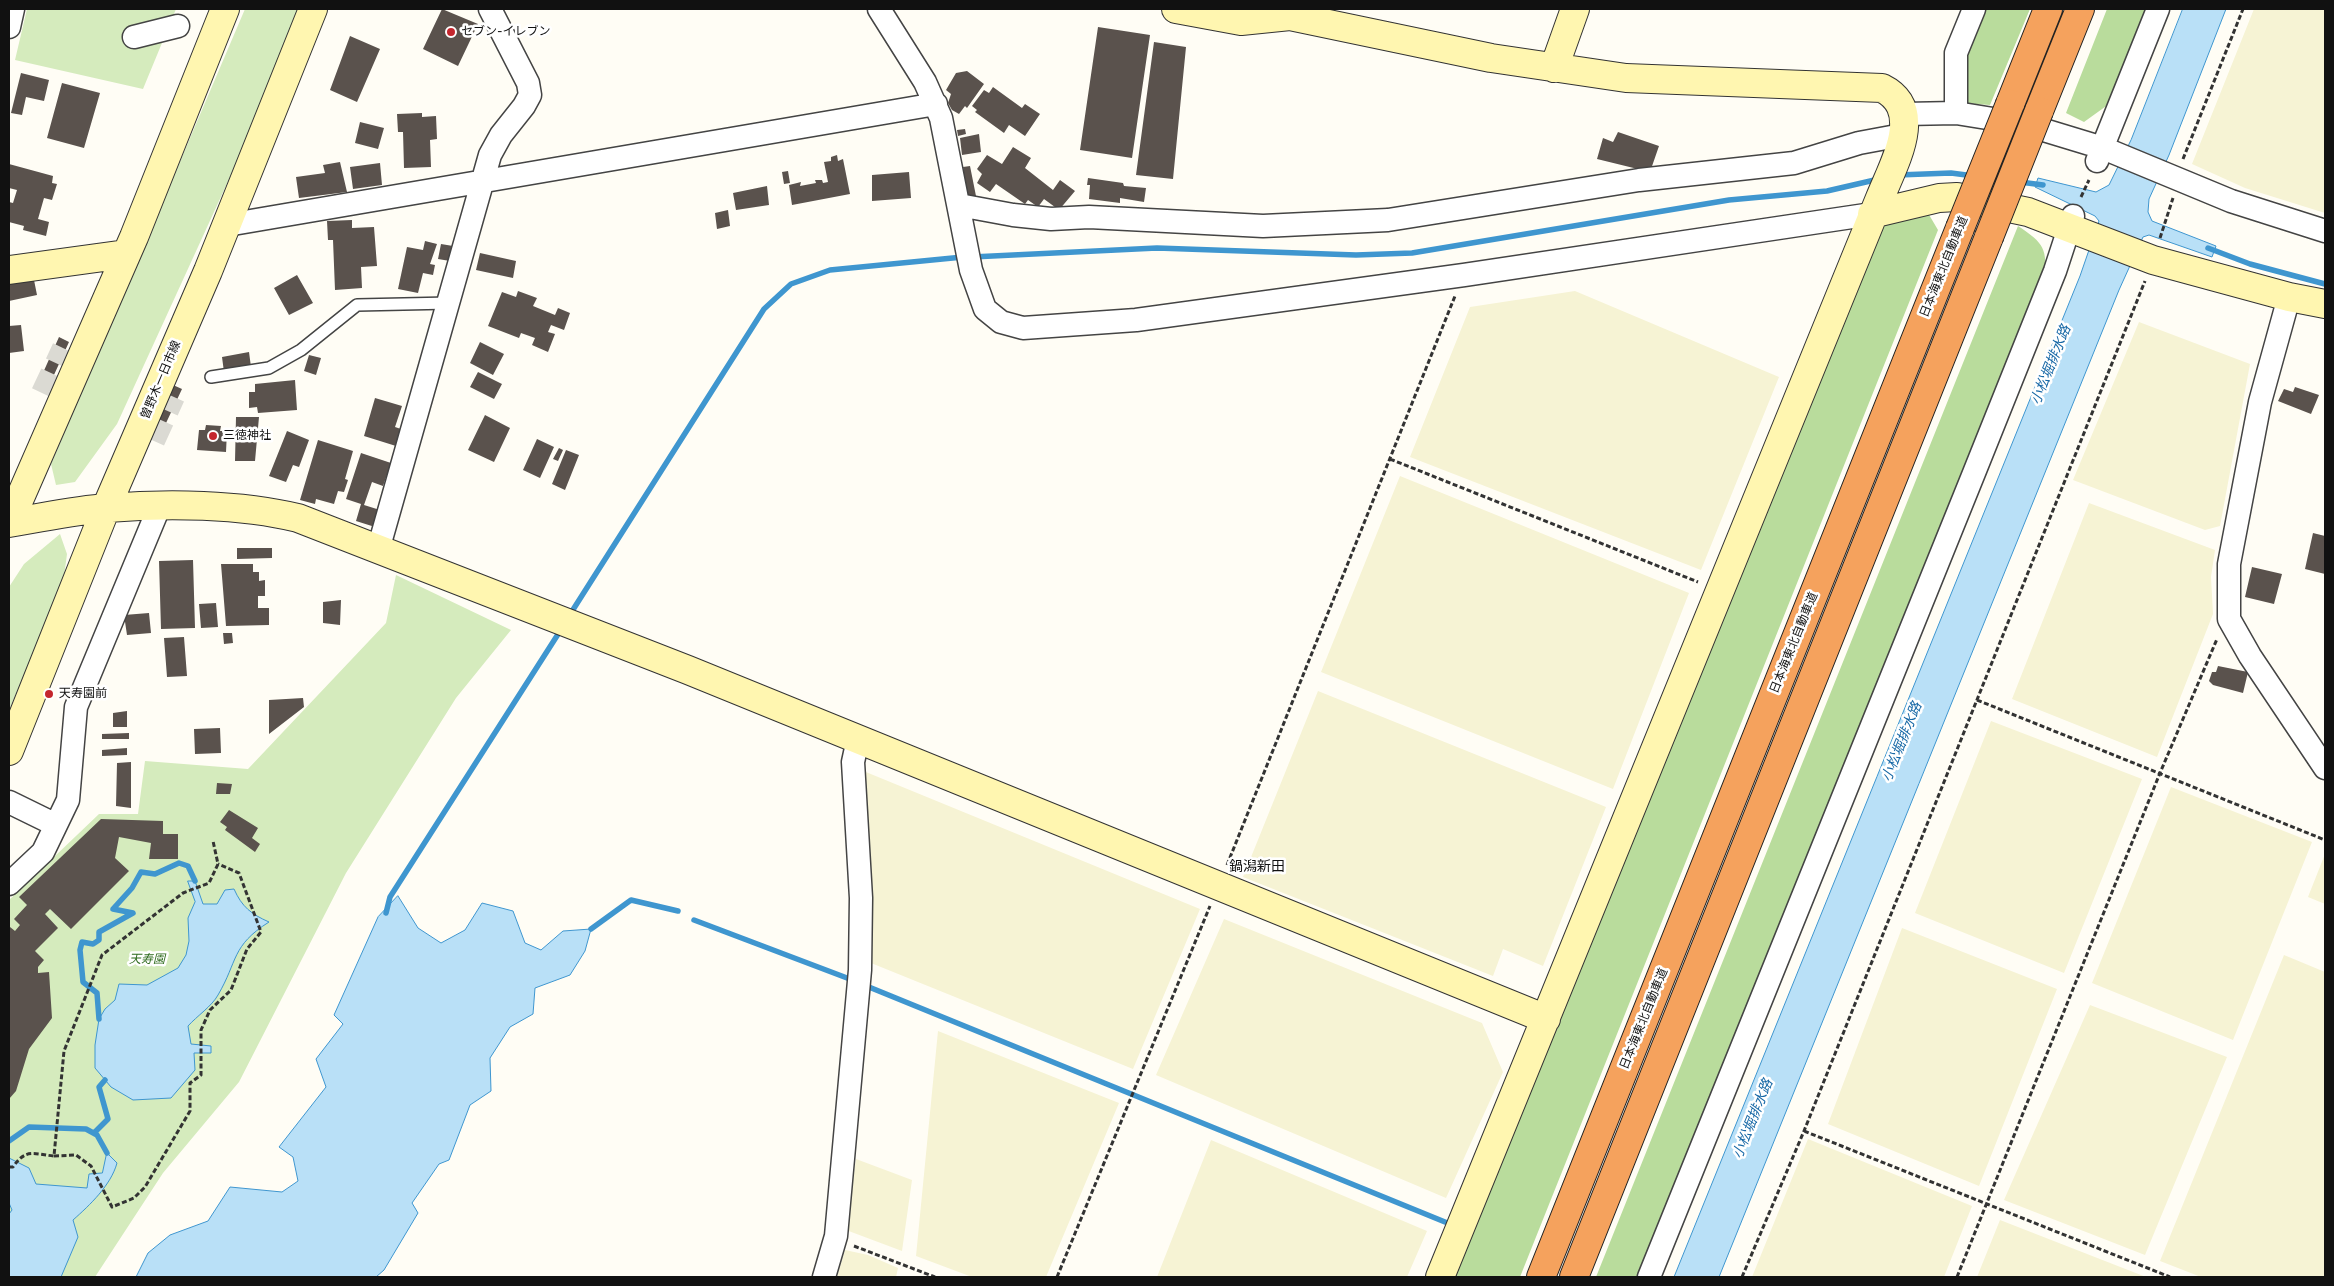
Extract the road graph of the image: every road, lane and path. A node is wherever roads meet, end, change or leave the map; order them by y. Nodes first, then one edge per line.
1 (13, 9) edge
2 (225, 9) edge
3 (313, 9) edge
4 (490, 9) edge
5 (879, 9) edge
6 (1176, 9) edge
7 (1575, 9) edge
8 (1974, 9) edge
9 (2048, 9) edge
10 (2080, 9) edge
11 (2158, 9) edge
12 (2243, 9) edge
13 (1286, 11) edge
14 (178, 26) dead end
15 (9, 27) edge
16 (134, 37) dead end
17 (1554, 68) junction
18 (936, 104) junction
19 (1956, 112) junction
20 (1902, 132) junction
21 (2104, 154) junction
22 (2174, 178) junction
23 (484, 182) junction
24 (1876, 206) junction
25 (960, 210) junction
26 (2168, 218) dead end
27 (227, 225) junction
28 (2076, 225) junction
29 (2325, 231) edge
30 (2151, 253) junction
31 (126, 254) junction
32 (9, 270) edge
33 (1464, 275) junction
34 (2289, 296) junction
35 (450, 303) junction
36 (2325, 304) edge
37 (211, 377) dead end
38 (1390, 459) junction
39 (160, 505) junction
40 (106, 508) junction
41 (9, 523) edge
42 (378, 550) junction
43 (1719, 590) junction
44 (2229, 619) junction
45 (1976, 700) junction
46 (858, 739) junction
47 (9, 751) edge
48 (2325, 768) edge
49 (2160, 773) junction
50 (9, 802) edge
51 (56, 825) junction
52 (2325, 840) edge
53 (213, 842) dead end
54 (218, 864) junction
55 (9, 884) edge
56 (1218, 886) junction
57 (1546, 1019) junction
58 (1804, 1131) junction
59 (54, 1156) junction
60 (9, 1167) edge
61 (1986, 1202) junction
62 (834, 1239) junction
63 (824, 1277) edge
64 (935, 1277) edge
65 (1057, 1277) edge
66 (1440, 1277) edge
67 (1541, 1277) edge
68 (1574, 1277) edge
69 (1649, 1277) edge
70 (1742, 1277) edge
71 (1957, 1277) edge
72 (2170, 1277) edge

1 - 15 street
2 - 31 street
3 - 27 street, 曽野木一日市線
4 - 23 street
5 - 18 street
6 - 13 street
7 - 17 street
8 - 19 street
9 - 67 highway, 日本海東北自動車道, bridge
10 - 68 highway, bridge
11 - 21 street
12 - 22 path
13 - 17 street
14 - 16 street
17 - 20 street
18 - 23 street
18 - 25 street
19 - 20 street
19 - 21 street
20 - 24 street
20 - 25 street
21 - 22 street
21 - 28 path
22 - 29 street
23 - 27 street
23 - 35 street
24 - 28 street
24 - 33 street
24 - 43 street
25 - 33 street
26 - 30 path
27 - 40 street, 曽野木一日市線
28 - 30 street
28 - 69 street
30 - 34 street
30 - 45 path
31 - 32 street
31 - 41 street
33 - 38 path
34 - 36 street
34 - 44 street
35 - 37 lane
35 - 42 street
38 - 43 path
38 - 56 path
39 - 40 street
39 - 42 street
39 - 51 street
40 - 41 street
40 - 47 street, 曽野木一日市線
42 - 46 street
43 - 57 street
44 - 48 street
44 - 49 path
45 - 49 path
45 - 58 path
46 - 56 street
46 - 62 street
49 - 52 path
49 - 61 path
50 - 51 street
51 - 55 street
53 - 54 path
54 - 59 path
54 - 59 path
56 - 57 street
56 - 65 path
57 - 66 street
58 - 61 path
58 - 70 path
59 - 60 path
61 - 71 path
61 - 72 path
62 - 63 street
62 - 64 path

